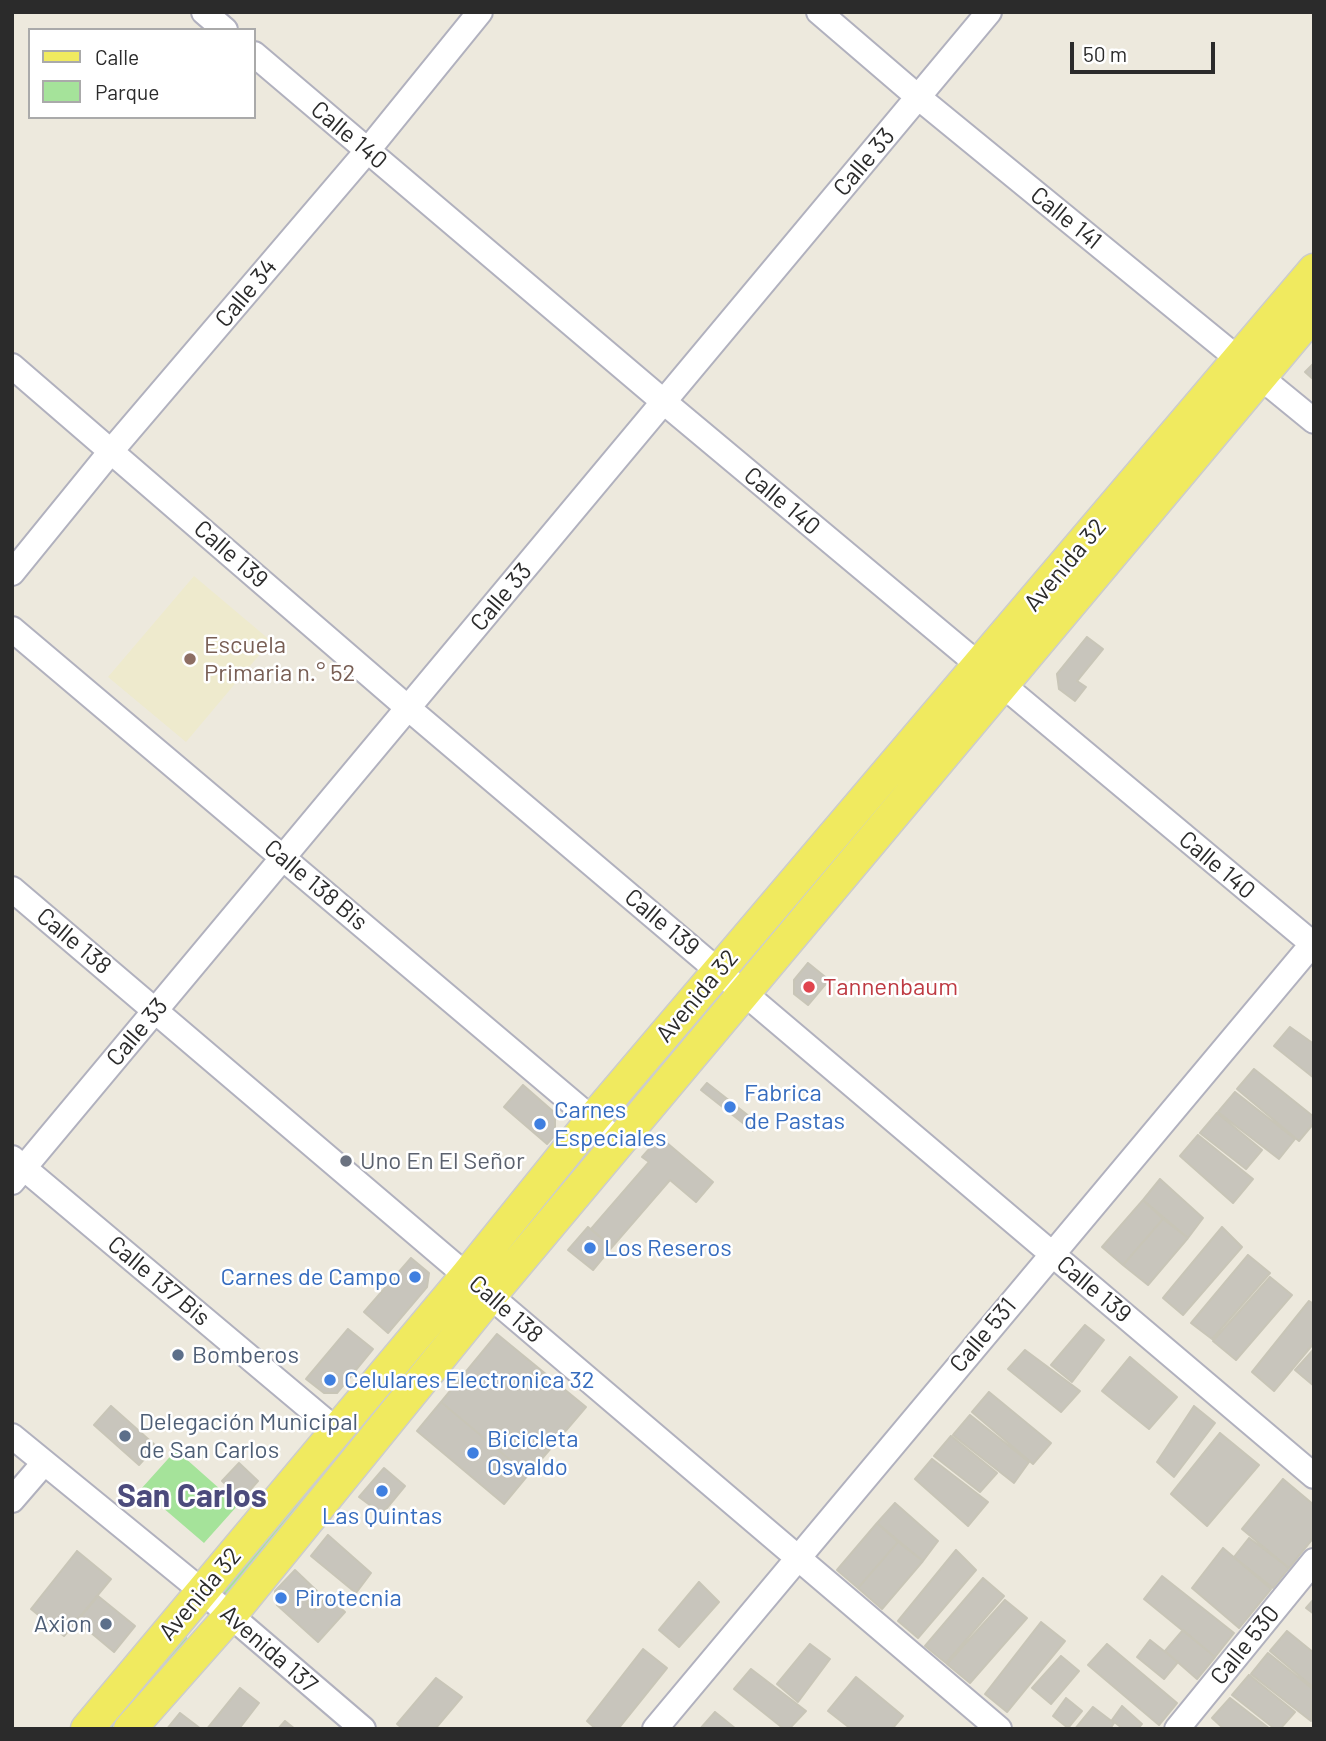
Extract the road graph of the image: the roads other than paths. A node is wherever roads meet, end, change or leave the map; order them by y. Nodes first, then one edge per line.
1 (204, 12) edge
2 (480, 12) edge
3 (819, 12) edge
4 (989, 12) edge
5 (223, 28) edge
6 (256, 56) edge
7 (918, 97) junction
8 (368, 150) junction
9 (1314, 270) edge
10 (1314, 313) edge
11 (12, 366) edge
12 (1249, 368) junction
13 (664, 402) junction
14 (1314, 421) edge
15 (112, 450) junction
16 (12, 573) edge
17 (12, 629) edge
18 (991, 676) junction
19 (408, 708) junction
20 (283, 857) junction
21 (12, 889) edge
22 (1313, 944) edge
23 (719, 970) junction
24 (745, 991) junction
25 (156, 1009) junction
26 (592, 1120) junction
27 (619, 1142) junction
28 (16, 1169) edge
29 (1052, 1253) junction
30 (479, 1286) junction
31 (337, 1431) junction
32 (12, 1436) edge
33 (44, 1463) junction
34 (1314, 1476) edge
35 (12, 1500) edge
36 (797, 1558) junction
37 (1314, 1561) edge
38 (203, 1592) junction
39 (230, 1616) junction
40 (87, 1729) edge
41 (130, 1729) edge
42 (363, 1729) edge
43 (655, 1729) edge
44 (999, 1729) edge
45 (1177, 1729) edge

1 - 5 street
2 - 8 street, Calle 34
3 - 7 street, Calle 141
4 - 7 street, Calle 33
6 - 8 street, Calle 140
7 - 12 street, Calle 141
7 - 13 street, Calle 33
8 - 13 street, Calle 140
8 - 15 street, Calle 34
9 - 12 main road, Avenida 32
10 - 12 main road, Avenida 32
11 - 15 street, Calle 139
12 - 14 street, Calle 141
12 - 18 main road, Avenida 32
13 - 18 street, Calle 140
13 - 19 street, Calle 33
15 - 16 street, Calle 34
15 - 19 street, Calle 139
17 - 20 street, Calle 138 Bis
18 - 22 street, Calle 140
18 - 23 main road, Avenida 32
18 - 24 main road, Avenida 32
19 - 20 street, Calle 33
19 - 23 street, Calle 139
20 - 25 street, Calle 33
20 - 26 street, Calle 138 Bis
21 - 25 street, Calle 138
22 - 29 street, Calle 531
23 - 24 street, Calle 139
23 - 26 main road, Avenida 32
24 - 27 main road, Avenida 32
24 - 29 street, Calle 139
25 - 28 street, Calle 33
25 - 30 street, Calle 138
26 - 27 street, Calle 138 Bis
26 - 30 main road, Avenida 32
27 - 30 main road, Avenida 32
28 - 31 street, Calle 137 Bis
29 - 34 street, Calle 139
29 - 36 street, Calle 531
30 - 31 main road, Avenida 32
30 - 36 street, Calle 138
30 - 39 main road, Avenida 32
31 - 38 main road, Avenida 32
32 - 33 street, Avenida 137
33 - 35 street
33 - 38 street, Avenida 137
36 - 43 street, Calle 531
36 - 44 street, Calle 138
37 - 45 street, Calle 530
38 - 39 street, Avenida 137
38 - 40 main road, Avenida 32
39 - 41 main road, Avenida 32
39 - 42 street, Avenida 137

